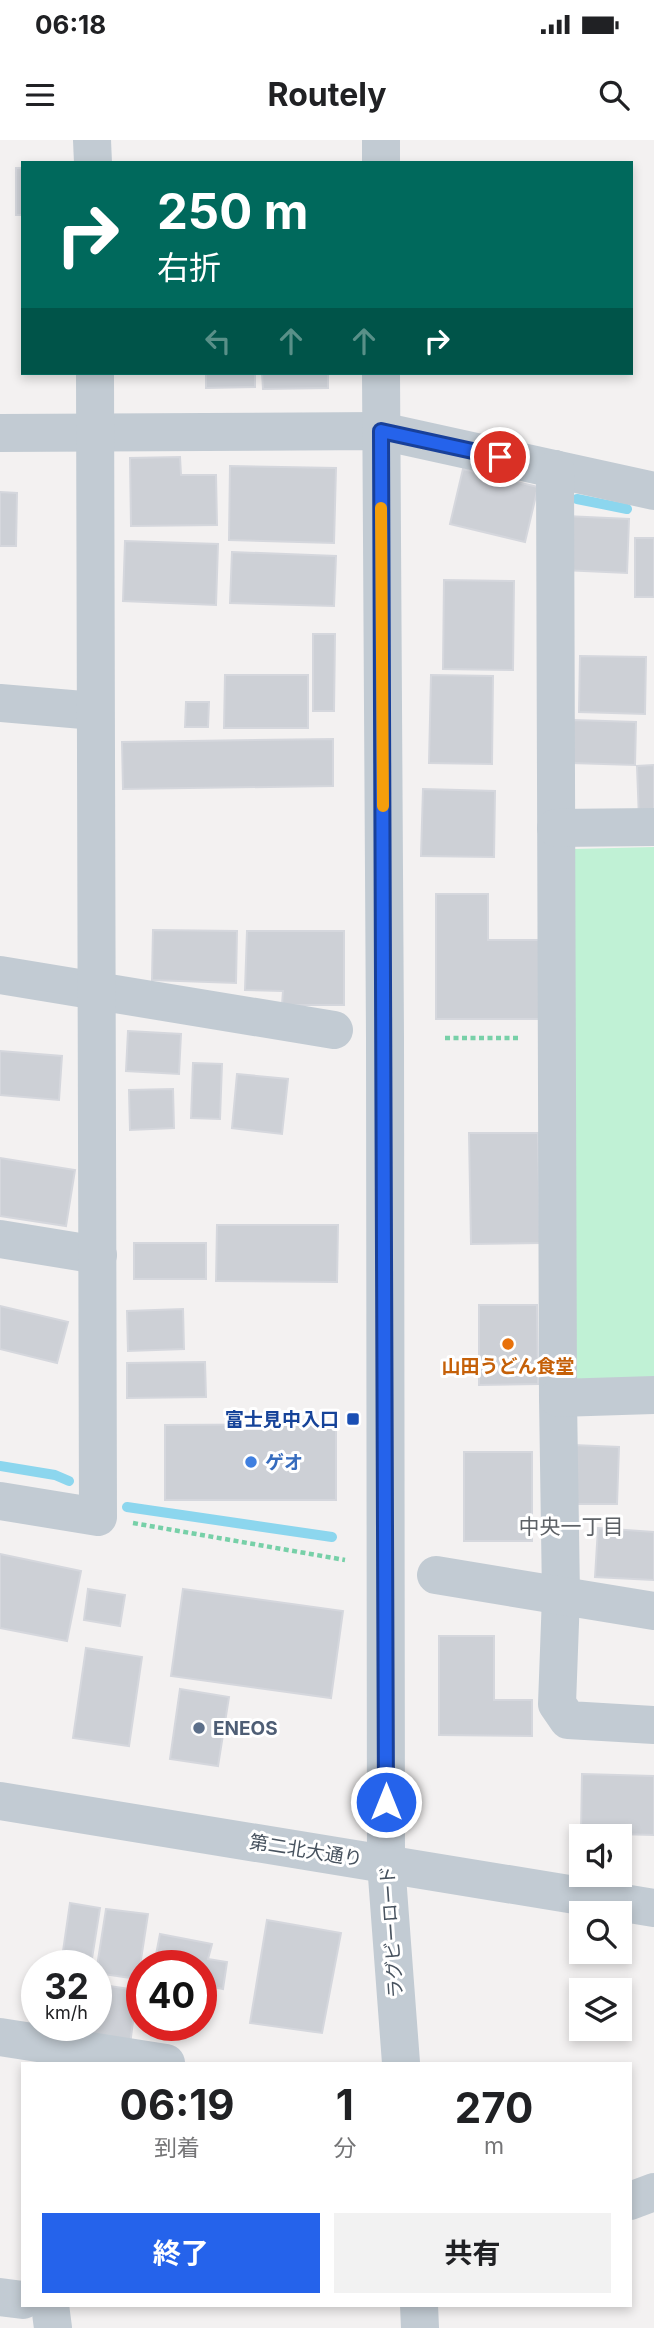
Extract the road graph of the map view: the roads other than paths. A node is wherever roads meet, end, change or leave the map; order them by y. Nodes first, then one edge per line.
1 (92, 140) edge
2 (381, 140) edge
3 (93, 161) edge
4 (381, 161) edge
5 (94, 375) edge
6 (381, 375) edge
7 (381, 431) junction
8 (95, 432) junction
9 (0, 433) edge
10 (555, 469) junction
11 (654, 491) edge
12 (0, 703) edge
13 (95, 710) junction
14 (654, 827) edge
15 (556, 828) junction
16 (0, 975) edge
17 (96, 991) junction
18 (334, 1030) dead end
19 (0, 1239) edge
20 (98, 1255) junction
21 (654, 1395) edge
22 (558, 1398) junction
23 (0, 1501) edge
24 (436, 1575) dead end
25 (561, 1596) junction
26 (654, 1611) edge
27 (654, 1726) edge
28 (0, 1801) edge
29 (386, 1863) junction
30 (654, 1908) edge
31 (0, 2037) edge
32 (80, 2057) edge
33 (152, 2062) edge
34 (401, 2062) edge
35 (654, 2192) edge
36 (632, 2199) edge
37 (0, 2297) edge
38 (21, 2300) edge
39 (50, 2307) edge
40 (419, 2307) edge
41 (53, 2328) edge
42 (420, 2328) edge

1 - 3 street
2 - 4 street
5 - 8 street
6 - 7 street, ラグビーロード
7 - 8 street
7 - 10 street
7 - 29 street, ラグビーロード
8 - 9 street
8 - 13 street
10 - 11 street
10 - 15 street
12 - 13 street
13 - 17 street
14 - 15 street
15 - 22 street
16 - 17 street
17 - 18 street
17 - 20 street
19 - 20 street
20 - 23 street
21 - 22 street
22 - 25 street
24 - 25 street
25 - 26 street
25 - 27 street
28 - 29 street, 第二北大通り
29 - 30 street, 第二北大通り
29 - 34 street, ラグビーロード
31 - 32 street
32 - 33 street
35 - 36 street
37 - 38 street
39 - 41 street
40 - 42 street

